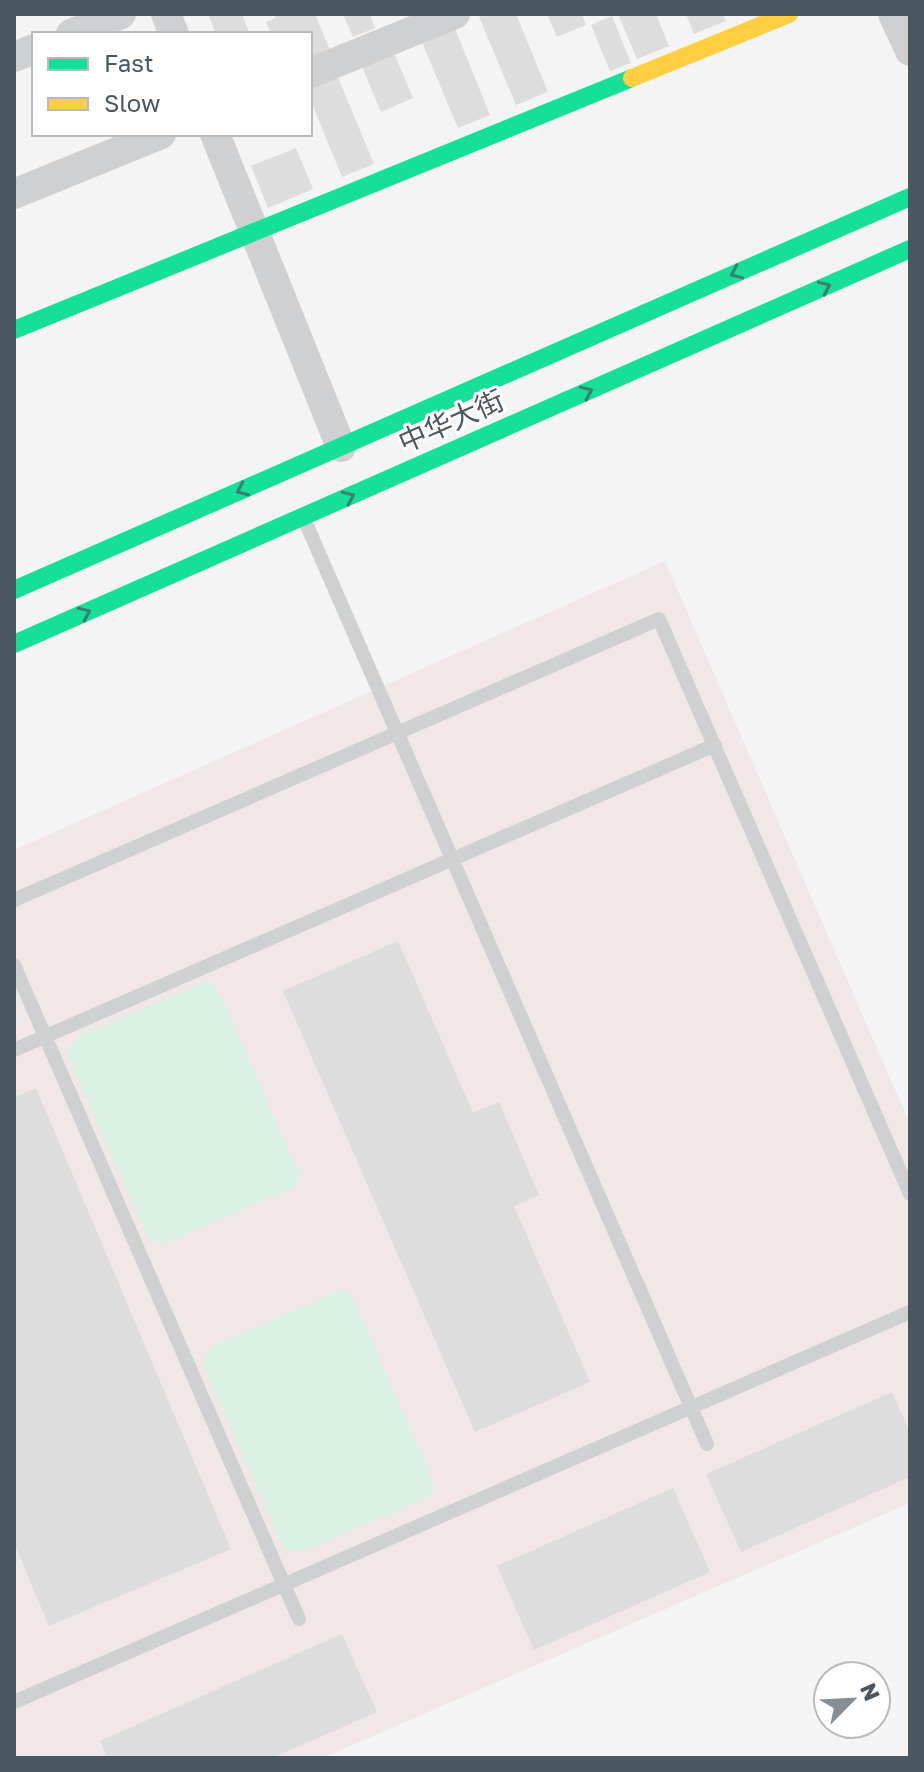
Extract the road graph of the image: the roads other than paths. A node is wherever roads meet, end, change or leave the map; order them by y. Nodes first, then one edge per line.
1 (121, 14) edge
2 (455, 14) edge
3 (789, 14) edge
4 (893, 14) edge
5 (76, 32) edge
6 (910, 51) edge
7 (312, 72) edge
8 (156, 136) edge
9 (216, 136) edge
10 (14, 194) edge
11 (910, 197) edge
12 (254, 232) junction
13 (910, 249) edge
14 (14, 330) edge
15 (341, 447) junction
16 (303, 517) junction
17 (14, 590) edge
18 (14, 644) edge
19 (397, 733) junction
20 (715, 745) junction
21 (452, 860) junction
22 (14, 900) edge
23 (14, 965) edge
24 (45, 1037) junction
25 (14, 1050) edge
26 (910, 1194) edge
27 (910, 1312) edge
28 (691, 1407) junction
29 (707, 1444) dead end
30 (284, 1584) junction
31 (299, 1619) dead end
32 (15, 1698) edge

1 - 5 street
2 - 7 street
3 - 12 main road
4 - 6 street
8 - 10 street
9 - 12 street
11 -> 15 main road, 中华大街
12 - 14 main road
12 - 15 street
16 -> 13 main road, 中华大街
15 -> 17 main road, 中华大街
18 -> 16 main road, 中华大街
16 - 19 lane
19 - 20 lane
19 - 21 lane
19 - 22 lane
20 - 21 lane
20 - 26 lane
21 - 24 lane
21 - 28 lane
23 - 24 lane
24 - 25 lane
24 - 30 lane
27 - 28 lane
28 - 29 lane
28 - 30 lane
30 - 31 lane
30 - 32 lane

